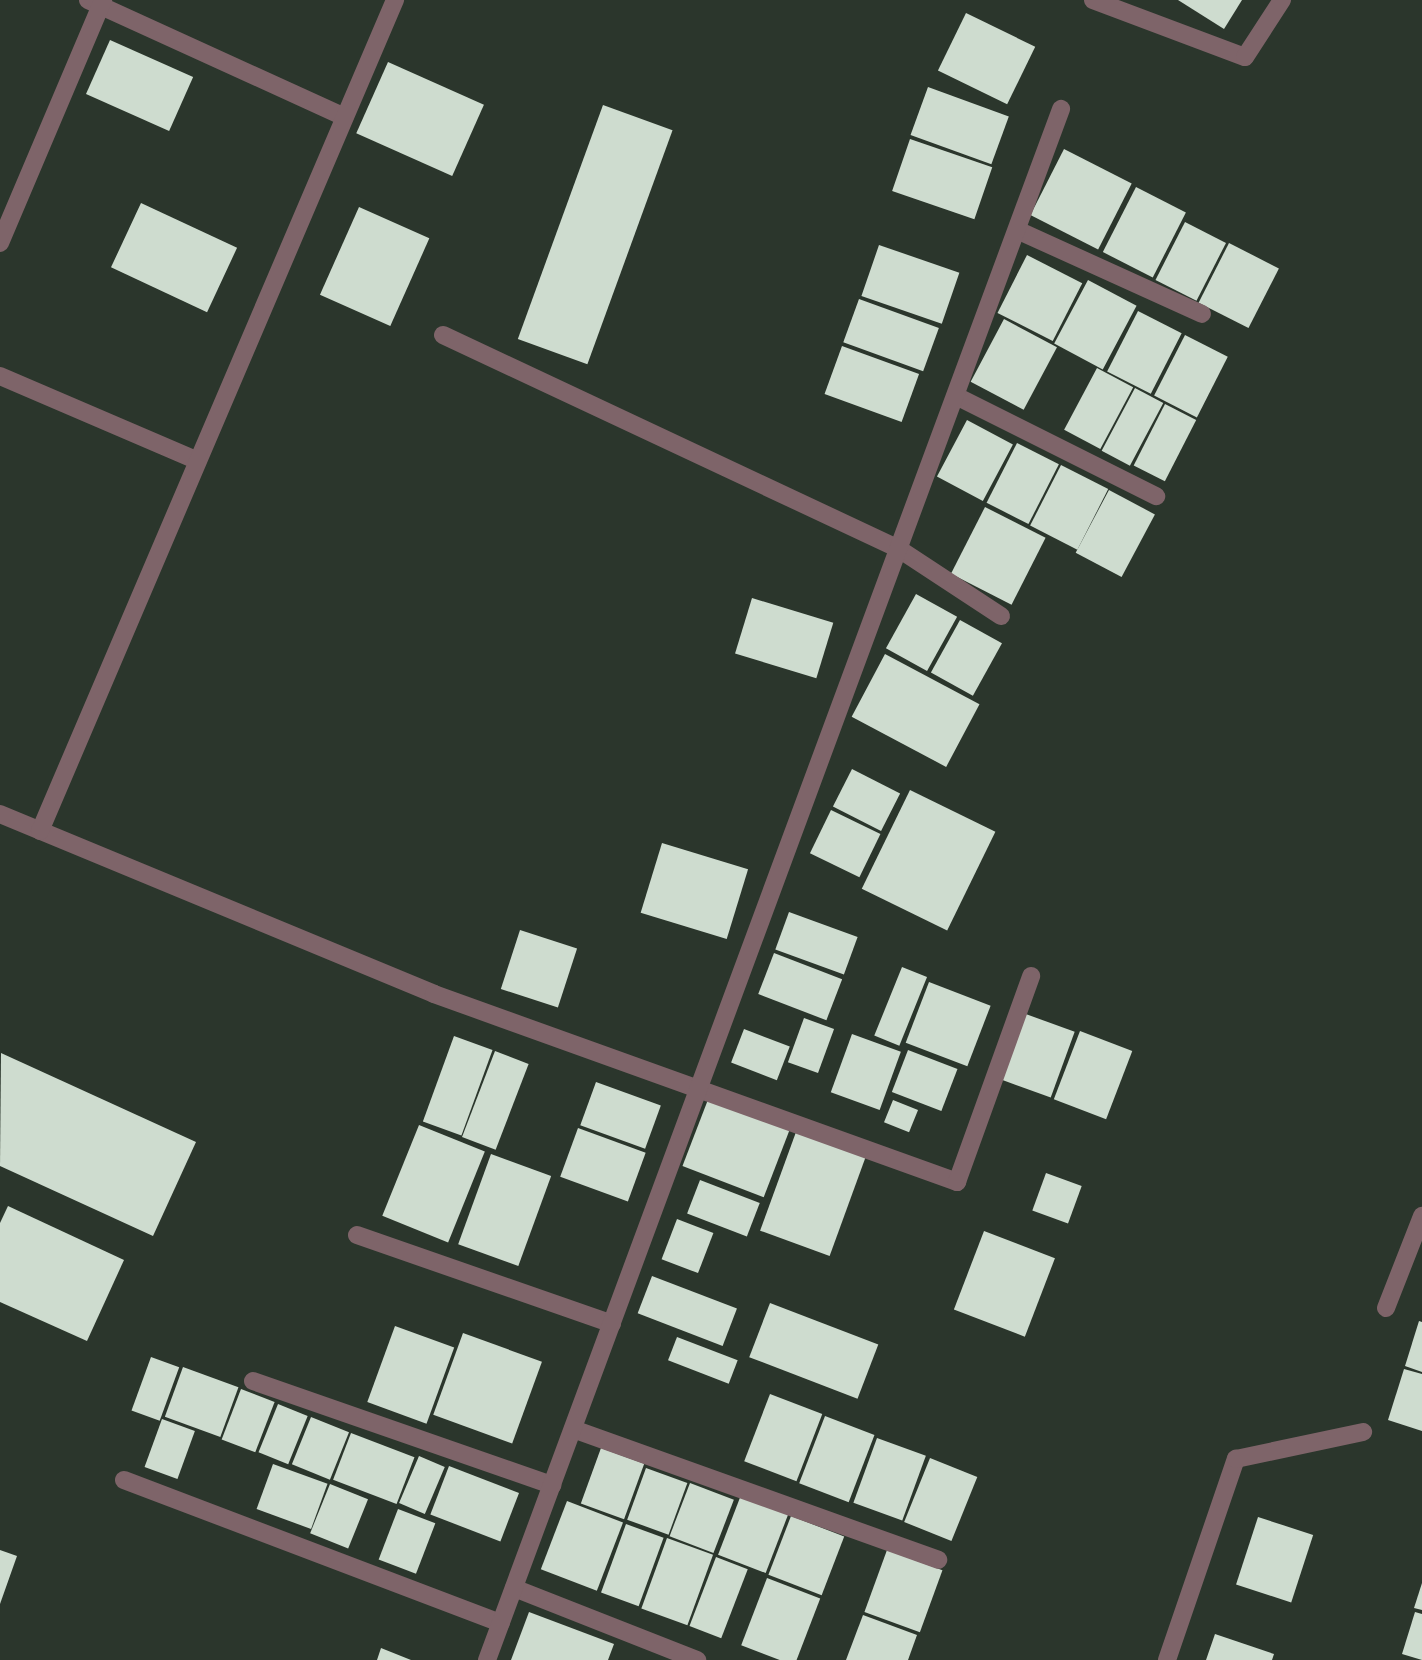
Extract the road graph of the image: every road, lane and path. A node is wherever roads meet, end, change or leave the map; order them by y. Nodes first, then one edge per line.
1 (395, 0) edge
2 (1093, 0) edge
3 (1282, 0) edge
4 (97, 2) edge
5 (1062, 109) dead end
6 (345, 117) junction
7 (1017, 230) junction
8 (0, 243) edge
9 (1202, 314) dead end
10 (443, 335) dead end
11 (0, 376) edge
12 (956, 397) junction
13 (198, 461) junction
14 (1156, 496) dead end
15 (899, 549) junction
16 (1001, 616) dead end
17 (0, 814) edge
18 (40, 831) junction
19 (1031, 976) dead end
20 (699, 1088) junction
21 (1422, 1216) edge
22 (357, 1235) dead end
23 (1386, 1308) dead end
24 (612, 1324) junction
25 (253, 1381) dead end
26 (573, 1429) junction
27 (1363, 1432) dead end
28 (124, 1480) dead end
29 (552, 1485) junction
30 (938, 1560) dead end
31 (514, 1588) junction
32 (501, 1623) junction
33 (487, 1660) edge
34 (697, 1660) edge
35 (1167, 1660) edge

1 - 6 street
2 - 3 street
4 - 6 street
4 - 8 street
5 - 7 street
6 - 13 street
7 - 9 street
7 - 12 street
10 - 15 street
11 - 13 street
12 - 14 street
12 - 15 street
13 - 18 street
15 - 16 street
15 - 20 street
17 - 18 street
18 - 20 street
19 - 20 street
20 - 24 street
21 - 23 street
22 - 24 street
24 - 26 street
25 - 29 street
26 - 29 street
26 - 30 street
27 - 35 street
28 - 32 street
29 - 31 street
31 - 32 street
31 - 34 street
32 - 33 street

